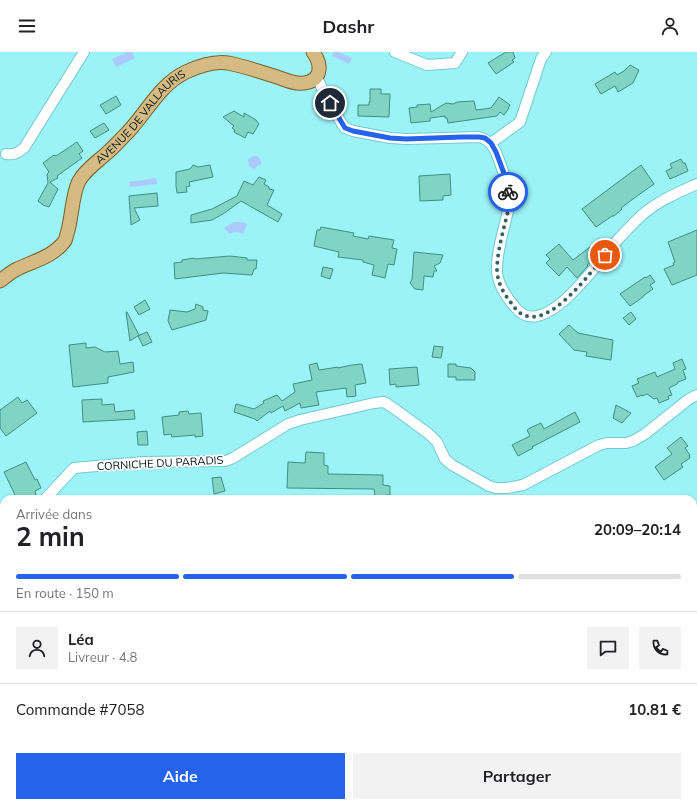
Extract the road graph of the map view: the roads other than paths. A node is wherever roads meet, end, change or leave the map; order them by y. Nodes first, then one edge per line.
1 (84, 52) edge
2 (313, 52) edge
3 (395, 52) edge
4 (462, 52) edge
5 (546, 52) edge
6 (317, 77) junction
7 (491, 143) junction
8 (6, 154) dead end
9 (697, 184) edge
10 (0, 281) edge
11 (697, 395) edge
12 (49, 495) edge

1 - 8 street
2 - 6 main road
3 - 4 street
5 - 7 street
6 - 7 street
6 - 10 main road, AVENUE DE VALLAURIS
7 - 9 street
11 - 12 street, CORNICHE DU PARADIS

